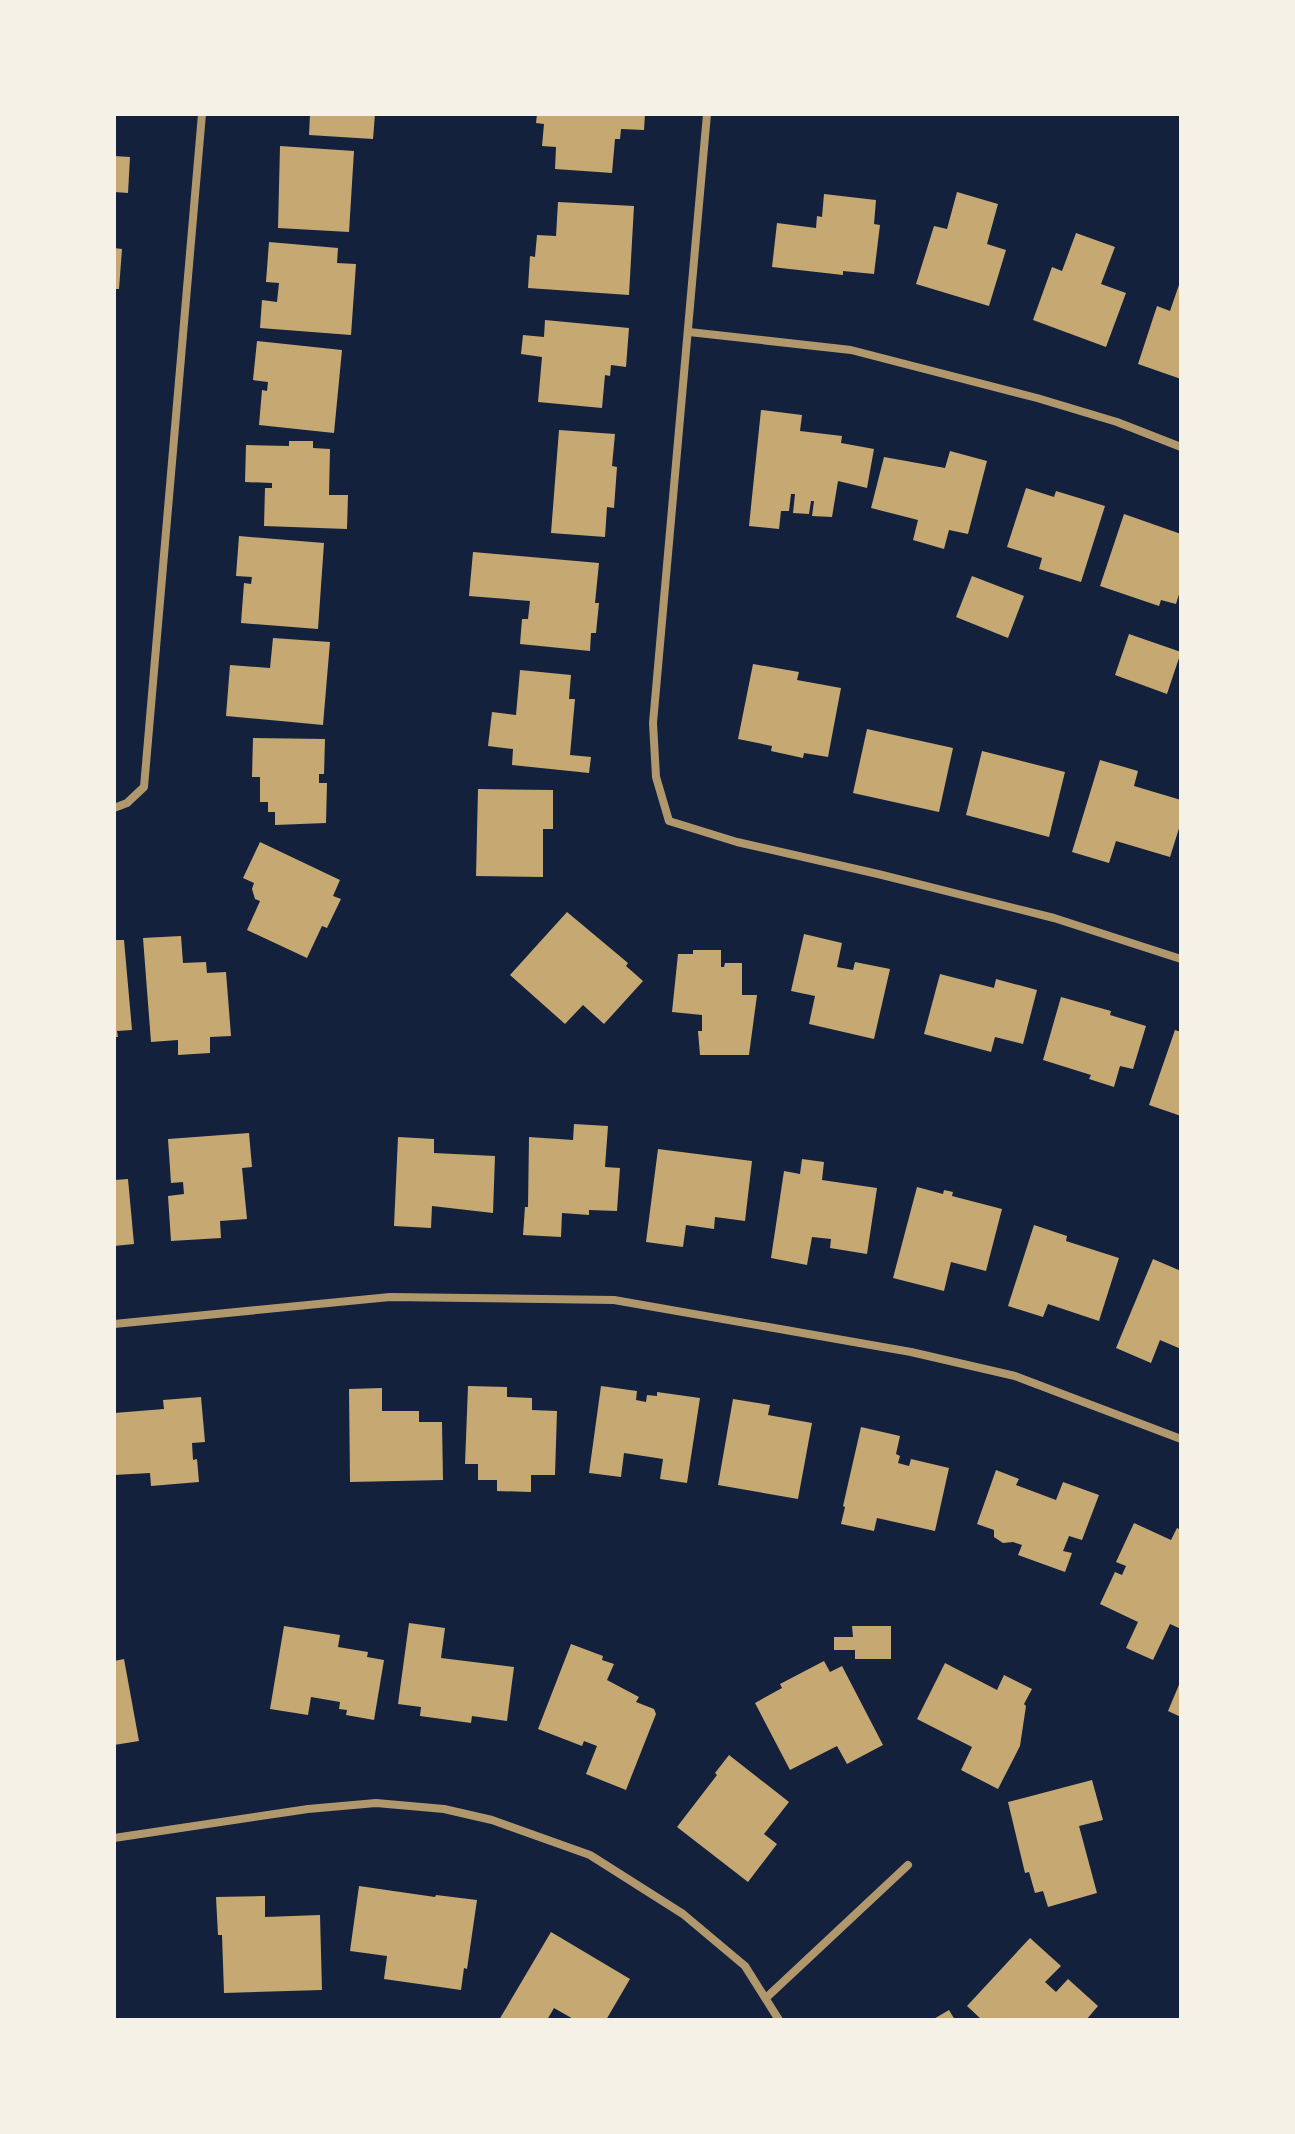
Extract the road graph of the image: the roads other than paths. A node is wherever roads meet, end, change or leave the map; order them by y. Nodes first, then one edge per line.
1 (202, 114) edge
2 (707, 114) edge
3 (689, 332) junction
4 (1181, 447) edge
5 (114, 808) edge
6 (1181, 959) edge
7 (114, 1324) edge
8 (1181, 1439) edge
9 (114, 1838) edge
10 (908, 1865) dead end
11 (767, 1997) junction
12 (779, 2020) edge

1 - 5 street
2 - 3 street
3 - 4 street
3 - 6 street
7 - 8 street
9 - 11 street
10 - 11 street
11 - 12 street

